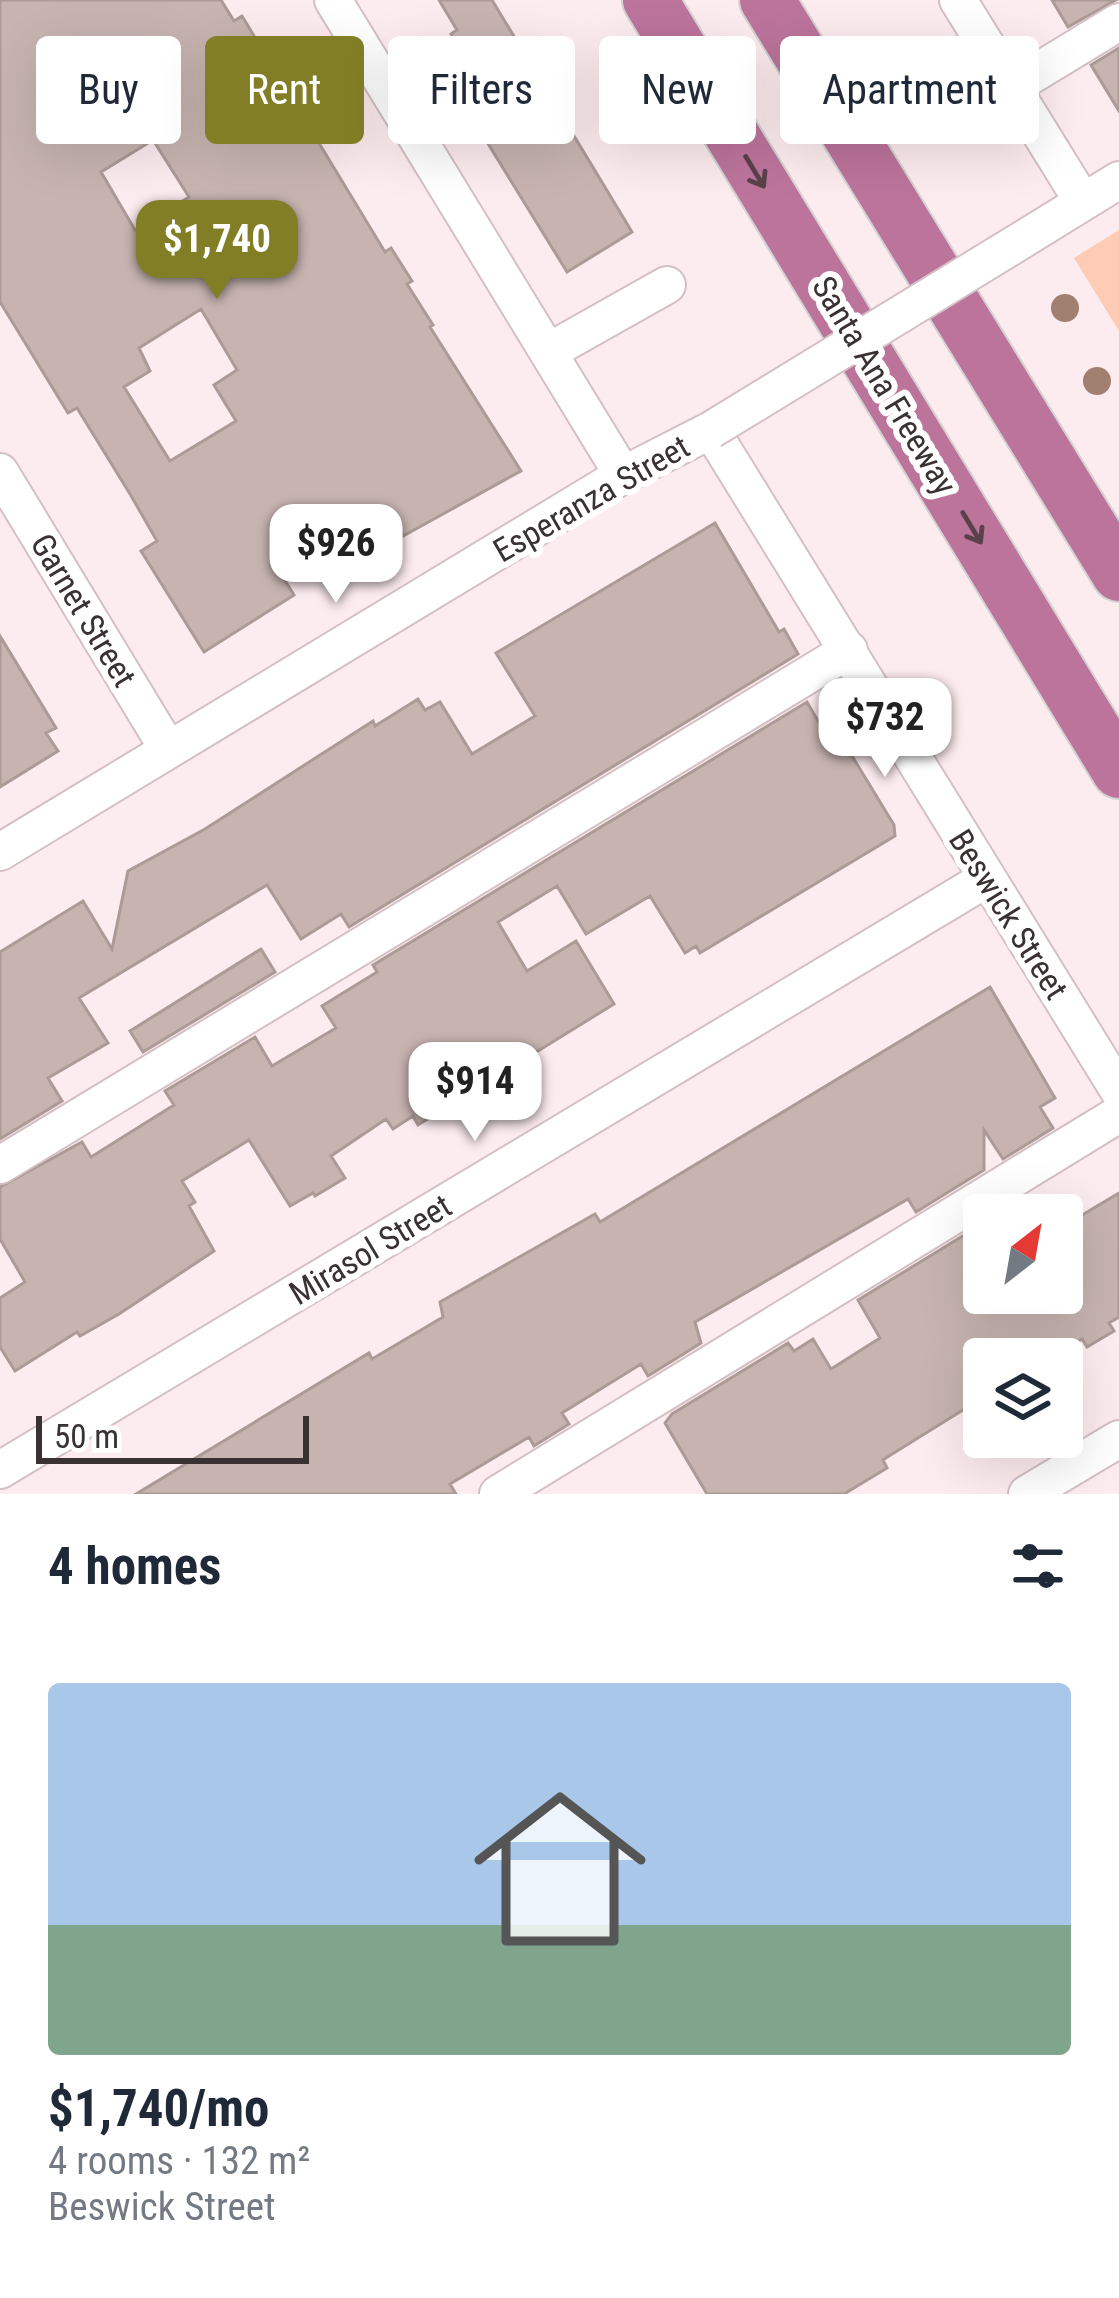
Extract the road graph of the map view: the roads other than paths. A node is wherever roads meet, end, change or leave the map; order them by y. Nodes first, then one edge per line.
1 (333, 0) edge
2 (650, 0) edge
3 (767, 0) edge
4 (958, 0) edge
5 (1119, 22) edge
6 (980, 36) edge
7 (1039, 71) edge
8 (1039, 131) edge
9 (1119, 180) edge
10 (1083, 202) junction
11 (667, 285) dead end
12 (548, 352) junction
13 (711, 430) junction
14 (0, 472) edge
15 (623, 475) junction
16 (1119, 574) edge
17 (849, 650) junction
18 (168, 749) junction
19 (1119, 771) edge
20 (0, 852) edge
21 (986, 879) junction
22 (1119, 1091) edge
23 (1119, 1114) edge
24 (0, 1165) edge
25 (1119, 1438) edge
26 (0, 1470) edge
27 (498, 1494) edge
28 (1027, 1494) edge

1 - 12 street
2 -> 19 highway, Santa Ana Freeway
3 - 16 highway
4 - 6 street
5 - 7 street
8 - 10 street
9 - 10 street, Esperanza Street
10 - 13 street, Esperanza Street, bridge
11 - 12 street
12 - 15 street
13 - 15 street, Esperanza Street
13 - 17 street, Beswick Street
14 - 18 street, Garnet Street
15 - 18 street, Esperanza Street
17 - 21 street, Beswick Street
17 - 24 street
18 - 20 street, Esperanza Street
21 - 22 street, Beswick Street
21 - 26 street, Mirasol Street
23 - 27 street
25 - 28 street

